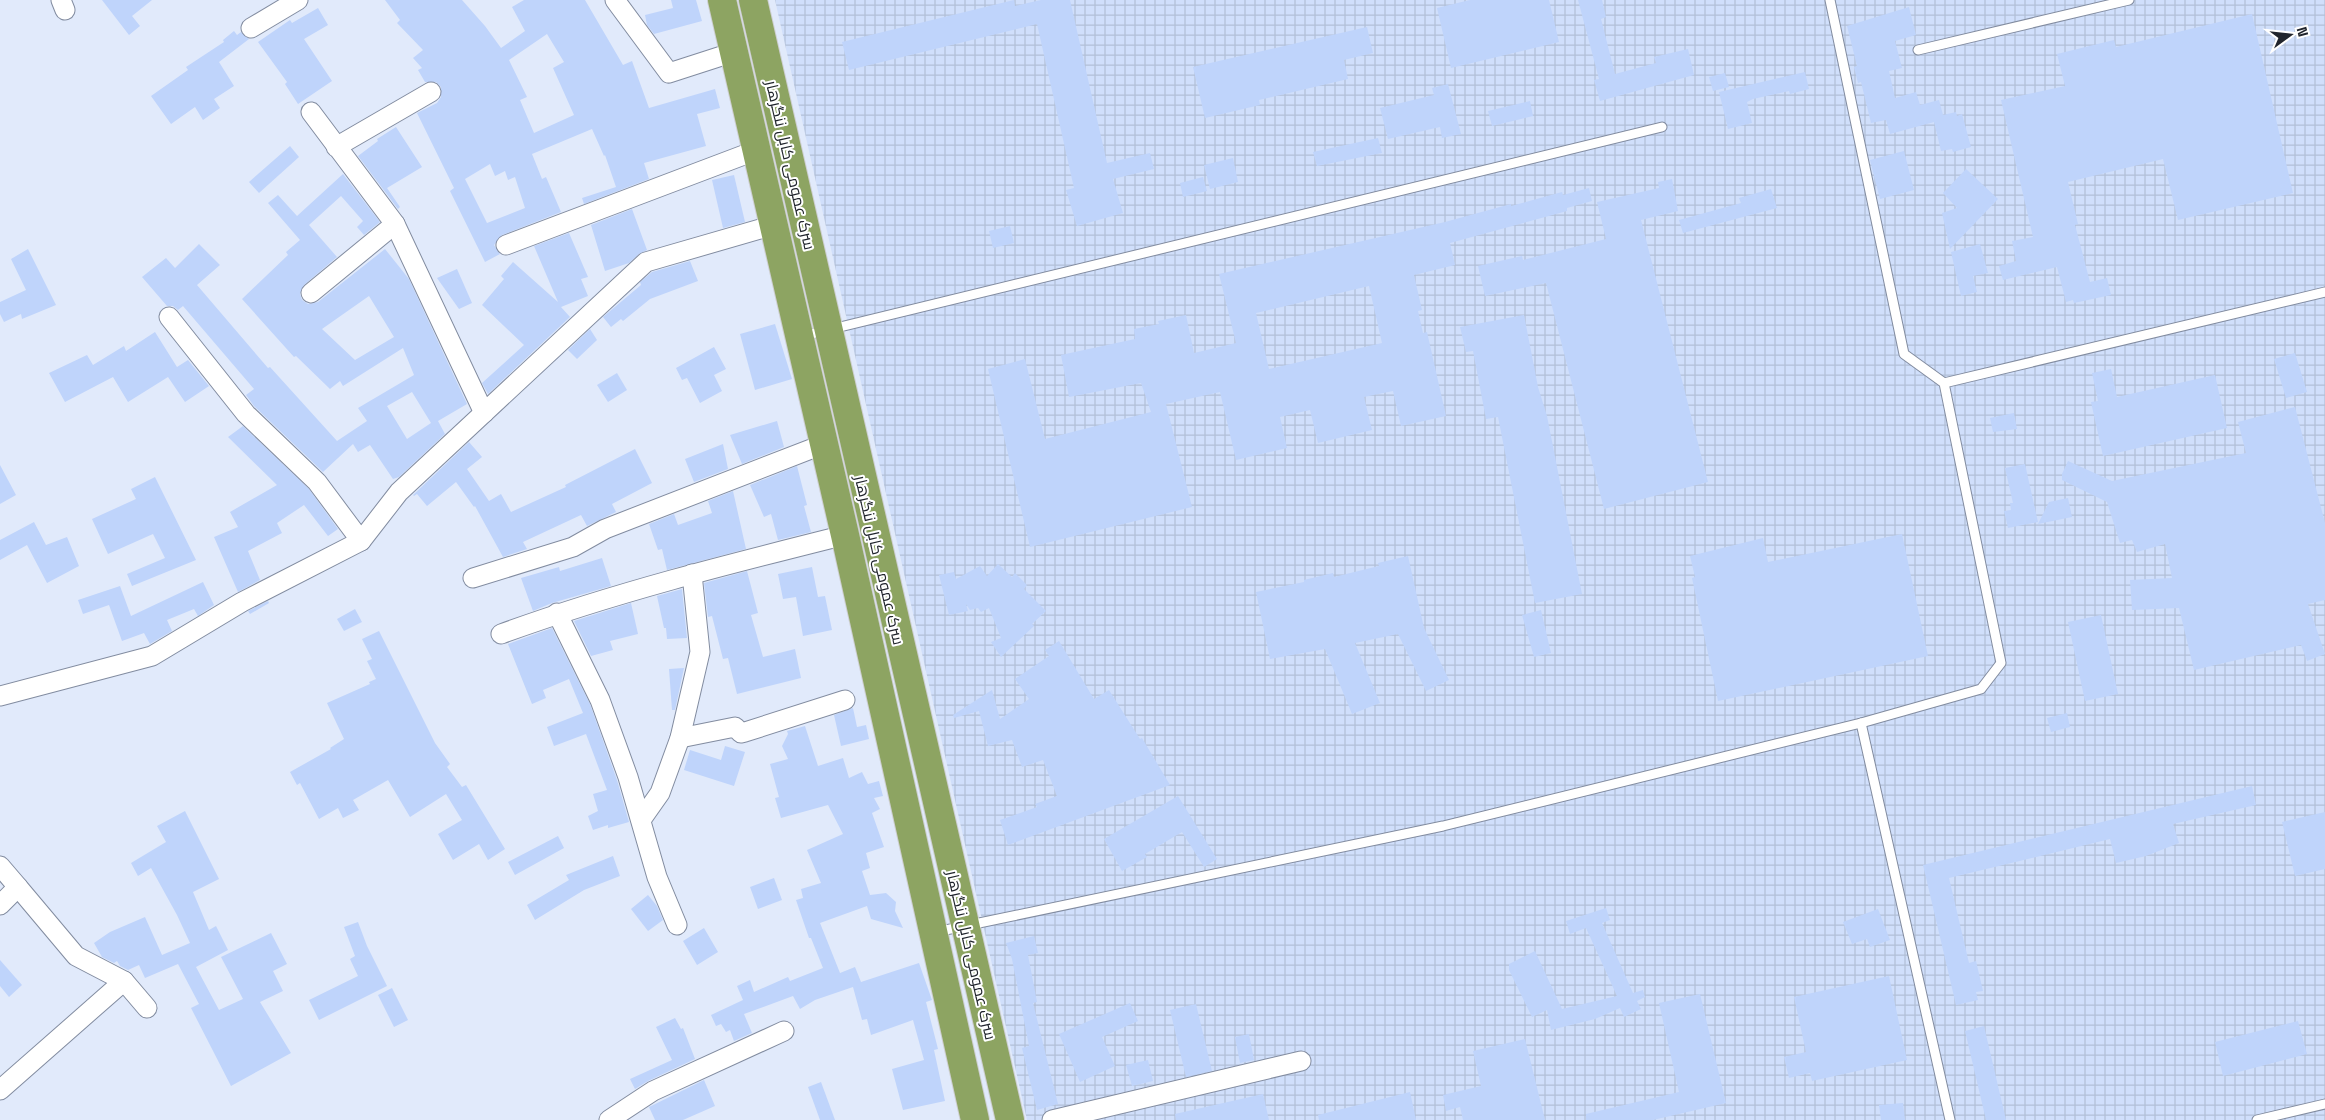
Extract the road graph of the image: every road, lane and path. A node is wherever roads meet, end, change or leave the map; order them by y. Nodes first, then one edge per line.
1 (298, 0) edge
2 (615, 0) edge
3 (722, 0) edge
4 (753, 0) edge
5 (1830, 0) edge
6 (2129, 0) edge
7 (251, 28) dead end
8 (1918, 50) dead end
9 (734, 52) junction
10 (431, 92) dead end
11 (311, 112) dead end
12 (1662, 127) dead end
13 (336, 147) junction
14 (757, 150) junction
15 (395, 224) junction
16 (774, 225) junction
17 (506, 245) dead end
18 (2325, 292) edge
19 (311, 293) dead end
20 (169, 317) dead end
21 (829, 330) junction
22 (800, 337) junction
23 (1944, 383) junction
24 (484, 413) junction
25 (824, 444) junction
26 (845, 535) junction
27 (361, 541) junction
28 (692, 574) junction
29 (473, 578) dead end
30 (557, 614) junction
31 (501, 634) dead end
32 (0, 696) edge
33 (845, 700) dead end
34 (1861, 723) junction
35 (680, 738) junction
36 (641, 820) junction
37 (0, 866) edge
38 (18, 887) junction
39 (0, 905) edge
40 (677, 925) dead end
41 (965, 925) junction
42 (933, 933) junction
43 (124, 981) junction
44 (147, 1008) dead end
45 (784, 1031) dead end
46 (1301, 1061) dead end
47 (0, 1090) edge
48 (2325, 1104) edge
49 (609, 1120) edge
50 (974, 1120) edge
51 (1010, 1120) edge
52 (1052, 1120) edge
53 (1950, 1120) edge
54 (2257, 1120) edge

1 - 7 street
2 - 9 street
3 - 9 highway, سرک عمومی کابل ننگرهار
4 - 21 highway, سرک عمومی کابل ننگرهار
5 - 23 lane
6 - 8 lane
9 - 14 highway, سرک عمومی کابل ننگرهار
10 - 13 street
11 - 13 street
12 - 21 lane
13 - 15 street
14 - 16 highway, سرک عمومی کابل ننگرهار
14 - 17 street
15 - 19 street
15 - 24 street
16 - 22 highway, سرک عمومی کابل ننگرهار
16 - 24 street
18 - 23 lane
20 - 27 street
21 - 22 lane
21 - 41 highway, سرک عمومی کابل ننگرهار
22 - 25 highway, سرک عمومی کابل ننگرهار
23 - 34 lane
24 - 27 street
25 - 26 highway, سرک عمومی کابل ننگرهار
25 - 29 street
26 - 28 street
26 - 42 highway, سرک عمومی کابل ننگرهار
27 - 32 street
28 - 30 street
28 - 35 street
30 - 31 street
30 - 36 street
33 - 35 street
34 - 41 lane
34 - 53 lane
35 - 36 street
36 - 40 street
37 - 38 street
38 - 39 street
38 - 43 street
41 - 42 lane
41 - 51 highway, سرک عمومی کابل ننگرهار
42 - 50 highway, سرک عمومی کابل ننگرهار
43 - 44 street
43 - 47 street
45 - 49 street
46 - 52 street
48 - 54 lane

